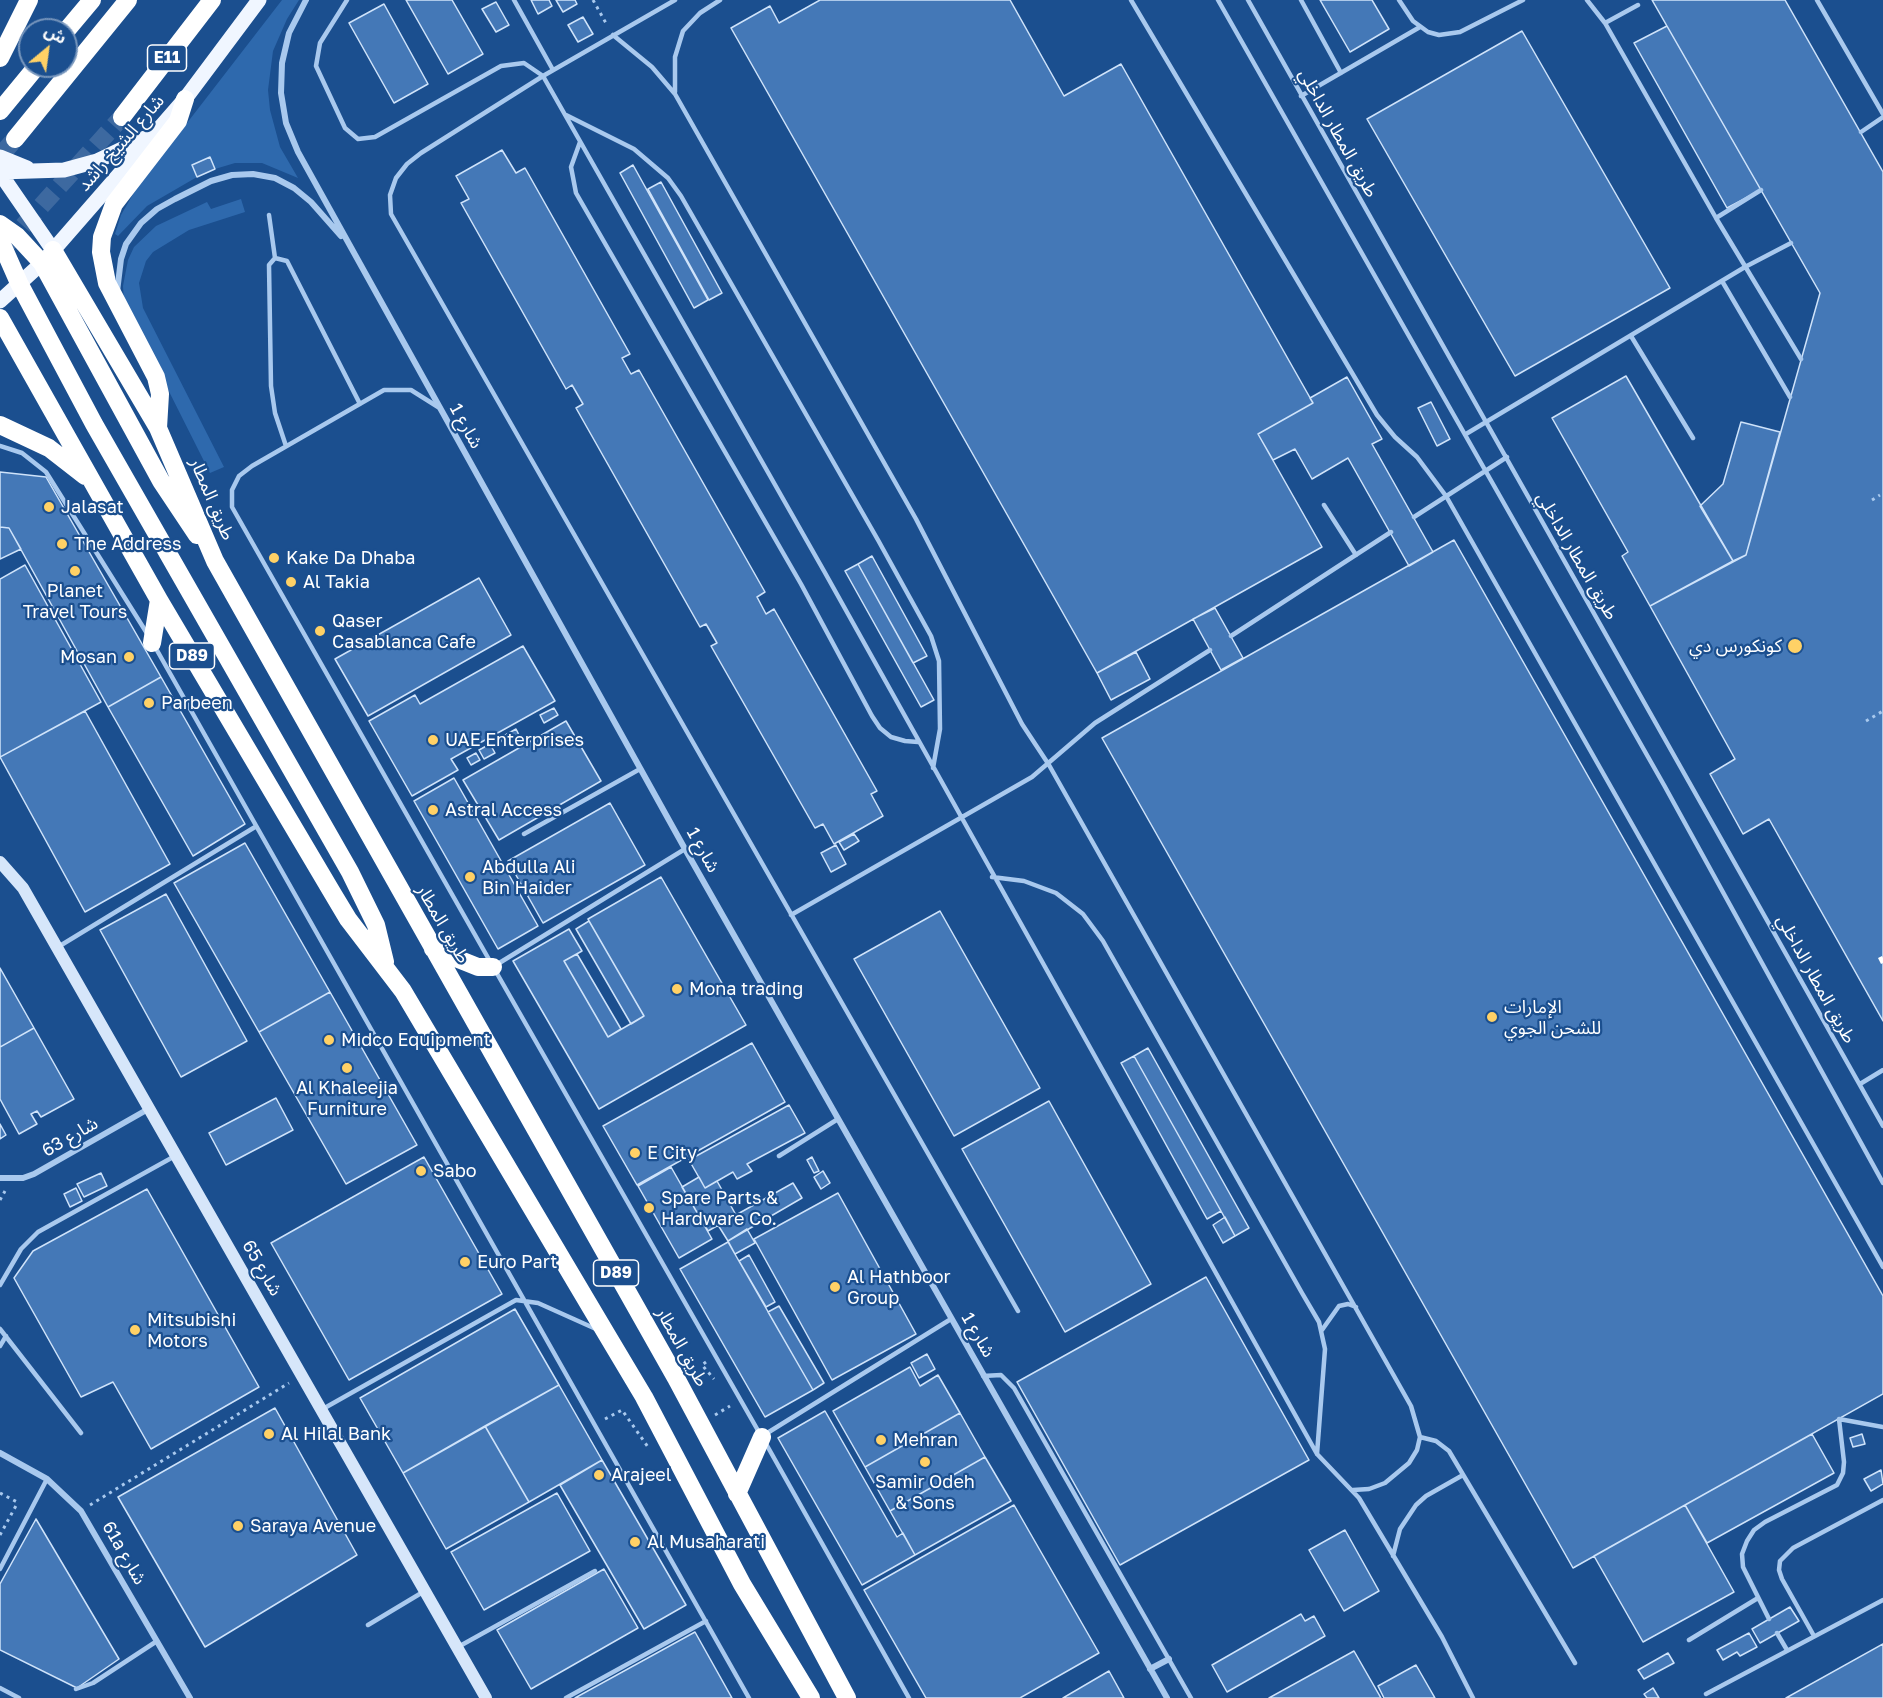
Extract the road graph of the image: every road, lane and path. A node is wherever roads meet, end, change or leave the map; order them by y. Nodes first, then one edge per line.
1 (29, 0) edge
2 (92, 0) edge
3 (128, 0) edge
4 (212, 0) edge
5 (259, 0) edge
6 (306, 0) edge
7 (347, 0) edge
8 (514, 0) edge
9 (593, 0) edge
10 (675, 0) edge
11 (720, 0) edge
12 (1131, 0) edge
13 (1218, 0) edge
14 (1248, 0) edge
15 (1301, 0) edge
16 (1400, 0) edge
17 (1523, 0) edge
18 (1587, 0) edge
19 (1818, 0) edge
20 (1638, 5) dead end
21 (77, 18) edge
22 (1605, 23) junction
23 (1420, 27) junction
24 (613, 35) junction
25 (0, 58) edge
26 (553, 70) junction
27 (1341, 73) junction
28 (543, 76) junction
29 (27, 78) edge
30 (675, 94) junction
31 (1301, 96) junction
32 (185, 99) junction
33 (0, 111) edge
34 (565, 114) junction
35 (1883, 116) edge
36 (122, 117) tunnel mouth
37 (158, 130) junction
38 (1861, 132) dead end
39 (15, 139) tunnel mouth
40 (580, 142) junction
41 (0, 157) edge
42 (47, 172) junction
43 (0, 173) edge
44 (1761, 190) dead end
45 (269, 215) dead end
46 (1716, 219) junction
47 (0, 224) edge
48 (0, 240) edge
49 (1791, 243) dead end
50 (349, 246) junction
51 (47, 256) junction
52 (275, 258) junction
53 (0, 266) edge
54 (1746, 267) junction
55 (1722, 281) junction
56 (0, 301) edge
57 (116, 302) junction
58 (0, 318) edge
59 (1631, 336) junction
60 (1801, 359) dead end
61 (1790, 397) dead end
62 (360, 404) junction
63 (438, 407) junction
64 (1486, 421) junction
65 (0, 425) edge
66 (158, 428) junction
67 (1466, 434) junction
68 (1693, 438) dead end
69 (0, 446) edge
70 (286, 446) junction
71 (1507, 458) junction
72 (1486, 470) junction
73 (93, 483) junction
74 (1880, 495) dead end
75 (1446, 496) junction
76 (1872, 500) dead end
77 (1324, 505) dead end
78 (1414, 517) dead end
79 (1391, 532) dead end
80 (1356, 555) junction
81 (215, 561) junction
82 (159, 600) junction
83 (1231, 636) dead end
84 (152, 643) junction
85 (1210, 650) dead end
86 (1883, 711) edge
87 (1866, 721) dead end
88 (918, 742) junction
89 (1049, 765) junction
90 (933, 768) junction
91 (640, 769) junction
92 (962, 818) junction
93 (255, 827) junction
94 (524, 834) dead end
95 (685, 849) junction
96 (0, 862) edge
97 (993, 877) junction
98 (791, 915) junction
99 (58, 948) junction
100 (433, 949) junction
101 (493, 967) junction
102 (387, 970) junction
103 (1883, 1070) edge
104 (1860, 1084) junction
105 (150, 1108) junction
106 (838, 1119) junction
107 (1883, 1126) edge
108 (177, 1155) junction
109 (778, 1156) dead end
110 (0, 1178) edge
111 (1883, 1183) edge
112 (1883, 1267) edge
113 (0, 1285) edge
114 (523, 1300) junction
115 (1356, 1307) junction
116 (1018, 1311) dead end
117 (951, 1319) junction
118 (0, 1329) edge
119 (1322, 1330) junction
120 (608, 1335) junction
121 (6, 1336) junction
122 (0, 1346) edge
123 (302, 1375) junction
124 (983, 1376) junction
125 (321, 1410) junction
126 (594, 1425) junction
127 (1883, 1427) edge
128 (81, 1433) dead end
129 (762, 1437) junction
130 (1420, 1437) junction
131 (651, 1451) dead end
132 (0, 1453) edge
133 (1317, 1454) junction
134 (1463, 1475) junction
135 (47, 1479) junction
136 (1352, 1490) junction
137 (0, 1493) edge
138 (737, 1494) junction
139 (1883, 1500) edge
140 (18, 1502) junction
141 (32, 1509) junction
142 (81, 1510) junction
143 (0, 1535) edge
144 (1393, 1556) junction
145 (0, 1569) edge
146 (595, 1571) dead end
147 (426, 1590) junction
148 (1758, 1598) junction
149 (1883, 1600) edge
150 (1769, 1619) dead end
151 (706, 1621) junction
152 (368, 1625) dead end
153 (1777, 1633) dead end
154 (1814, 1636) junction
155 (1689, 1640) dead end
156 (157, 1641) junction
157 (458, 1647) junction
158 (1787, 1650) junction
159 (1169, 1659) junction
160 (1575, 1663) dead end
161 (1150, 1669) junction
162 (798, 1679) junction
163 (0, 1688) edge
164 (76, 1689) dead end
165 (1706, 1694) dead end
166 (846, 1696) edge
167 (19, 1698) edge
168 (190, 1698) edge
169 (486, 1698) edge
170 (566, 1698) edge
171 (749, 1698) edge
172 (803, 1698) edge
173 (811, 1698) edge
174 (909, 1698) edge
175 (1167, 1698) edge
176 (1191, 1698) edge
177 (1473, 1698) edge

1 - 25 highway
2 - 21 highway
3 - 39 highway
4 - 36 highway, E11
5 - 32 main road, شارع الشيخ راشد
6 - 50 street, شارع 1
7 - 28 lane
8 - 26 lane
9 - 24 path
10 - 24 lane
11 - 30 lane
12 - 75 lane
13 - 67 lane
14 - 31 lane, طريق المطار الداخلي
15 - 27 lane
16 - 23 lane
17 - 23 lane
18 - 22 lane
19 - 35 lane
20 - 22 lane
22 - 46 lane
23 - 27 lane
24 - 26 lane
24 - 30 lane
26 - 28 lane
27 - 31 lane
28 - 34 lane
28 - 98 lane
29 - 33 highway
30 - 89 lane
31 - 64 lane, طريق المطار الداخلي
32 - 37 main road, شارع الشيخ راشد
32 - 57 highway
34 - 40 lane
34 - 90 lane
35 - 38 lane
37 - 42 main road
37 - 51 main road, شارع الشيخ راشد
40 - 88 lane
40 - 88 lane
41 - 42 main road
42 - 43 main road
43 - 51 main road, طريق المطار / D89
44 - 46 lane
45 - 52 lane
46 - 54 lane
47 - 51 highway
48 - 102 highway
49 - 54 lane
50 - 57 street
50 - 63 street, شارع 1
51 - 53 highway
51 - 56 main road, شارع الشيخ راشد
51 - 66 highway, طريق المطار / D89
51 - 81 highway
52 - 62 lane
52 - 70 lane
54 - 55 lane
54 - 60 lane
55 - 59 lane
55 - 61 lane
57 - 66 highway
58 - 73 highway, D89
59 - 64 lane
59 - 68 lane
62 - 63 lane
62 - 70 lane
63 - 91 street, شارع 1
64 - 67 lane
64 - 71 lane, طريق المطار الداخلي
65 - 73 highway
66 - 81 highway, طريق المطار / D89
67 - 72 lane
69 - 84 lane
70 - 101 lane
71 - 72 lane
71 - 104 lane, طريق المطار الداخلي
72 - 75 lane
72 - 111 lane
73 - 82 highway, D89
74 - 76 path
75 - 78 lane
75 - 112 lane
77 - 80 lane
79 - 80 lane
80 - 83 lane
81 - 100 highway, طريق المطار / D89
82 - 84 highway
82 - 102 highway, D89
84 - 93 lane
85 - 89 lane
86 - 87 path
88 - 90 lane
89 - 92 lane
89 - 115 lane
90 - 92 lane
91 - 94 lane
91 - 95 street, شارع 1
92 - 97 lane
92 - 98 lane
93 - 99 lane
93 - 114 lane
95 - 101 lane
95 - 106 street, شارع 1
96 - 99 street, شارع 65
97 - 119 lane
97 - 133 lane
98 - 116 lane
99 - 105 street, شارع 65
100 - 101 highway
100 - 138 highway, طريق المطار / D89
101 - 129 lane
102 - 120 highway, D89
103 - 104 lane
104 - 107 lane, طريق المطار الداخلي
105 - 108 street, شارع 65
105 - 110 street, شارع 63
106 - 109 lane
106 - 117 street, شارع 1
108 - 113 lane
108 - 123 street, شارع 65
114 - 120 lane
114 - 125 lane
114 - 126 lane
115 - 119 lane
115 - 130 lane
117 - 124 street, شارع 1
117 - 129 lane
118 - 121 lane
119 - 133 lane
120 - 162 highway, D89
121 - 122 lane
121 - 128 lane
123 - 125 street, شارع 65
123 - 142 path
124 - 159 lane
124 - 161 street, شارع 1
125 - 147 street, شارع 65
126 - 131 path
126 - 151 lane
127 - 148 lane
129 - 138 highway
129 - 174 lane
130 - 134 lane
130 - 136 lane
132 - 135 street, 61a شارع
133 - 136 lane
134 - 144 lane
134 - 160 lane
135 - 141 lane
135 - 142 street, 61a شارع
136 - 144 lane
137 - 140 path
138 - 166 highway, طريق المطار / D89
139 - 154 lane
140 - 141 path
140 - 143 path
141 - 145 lane
142 - 156 street, 61a شارع
144 - 177 lane
146 - 157 lane
147 - 152 lane
147 - 157 street, شارع 65
148 - 150 lane
148 - 155 lane
149 - 154 lane
151 - 170 lane
151 - 171 lane
153 - 158 lane
154 - 158 lane
156 - 164 lane
156 - 168 street, 61a شارع
157 - 169 street, شارع 65
158 - 165 lane
159 - 161 street
159 - 176 lane
161 - 175 street, شارع 1
162 - 172 main road
162 - 173 highway, D89
163 - 167 lane

